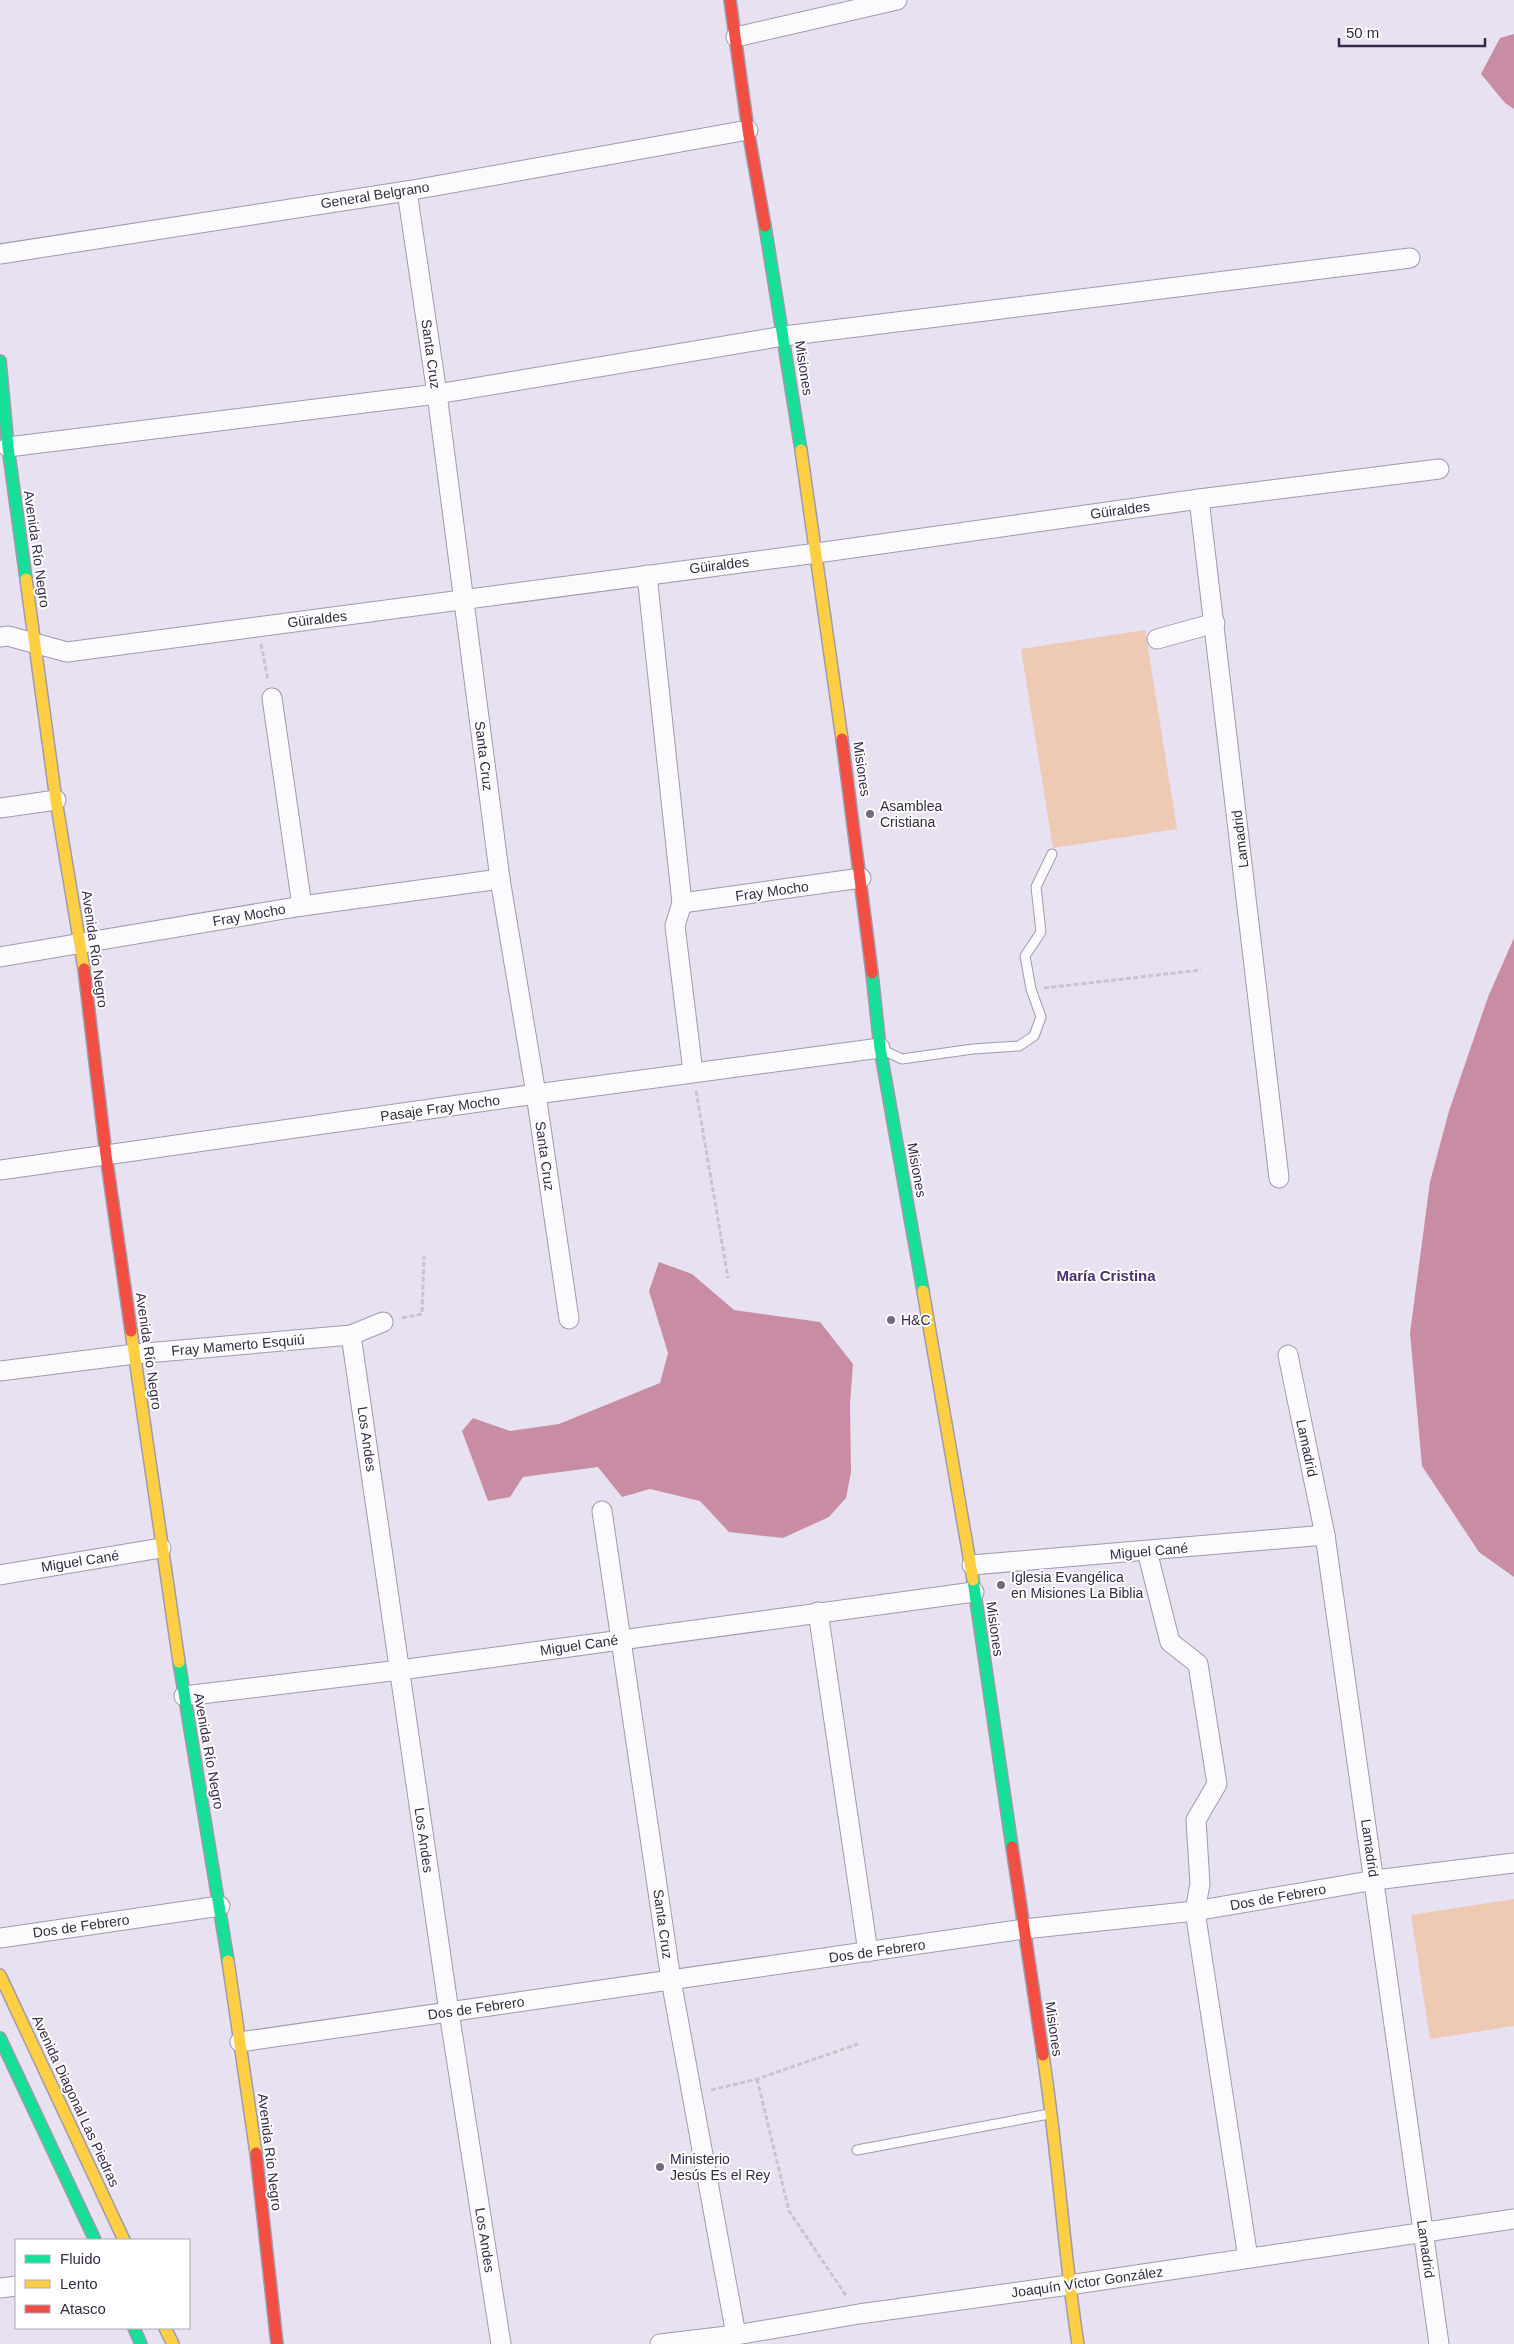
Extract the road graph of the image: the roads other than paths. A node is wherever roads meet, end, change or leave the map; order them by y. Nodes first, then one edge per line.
1 (730, 0) edge
2 (897, 0) edge
3 (736, 37) junction
4 (748, 130) junction
5 (407, 191) junction
6 (0, 254) edge
7 (1410, 258) dead end
8 (784, 336) junction
9 (0, 360) edge
10 (437, 394) junction
11 (8, 447) junction
12 (1439, 469) dead end
13 (1199, 499) junction
14 (817, 553) junction
15 (648, 575) junction
16 (464, 600) junction
17 (1215, 623) junction
18 (0, 637) edge
19 (1157, 639) dead end
20 (36, 644) junction
21 (272, 698) road end
22 (56, 800) junction
23 (0, 808) edge
24 (1052, 854) dead end
25 (861, 878) junction
26 (500, 879) junction
27 (682, 903) junction
28 (302, 906) junction
29 (81, 944) junction
30 (0, 957) edge
31 (880, 1048) junction
32 (693, 1072) junction
33 (536, 1094) junction
34 (106, 1156) junction
35 (0, 1170) edge
36 (1279, 1178) dead end
37 (569, 1319) dead end
38 (383, 1322) road end
39 (351, 1335) junction
40 (135, 1354) junction
41 (1288, 1355) dead end
42 (0, 1371) edge
43 (602, 1512) dead end
44 (1325, 1534) junction
45 (161, 1548) junction
46 (1146, 1551) junction
47 (972, 1565) junction
48 (0, 1575) edge
49 (974, 1592) junction
50 (818, 1612) junction
51 (620, 1639) junction
52 (400, 1670) junction
53 (184, 1696) junction
54 (1514, 1863) edge
55 (1375, 1880) junction
56 (220, 1906) junction
57 (1195, 1911) junction
58 (1024, 1929) junction
59 (0, 1938) edge
60 (868, 1952) junction
61 (0, 1975) edge
62 (671, 1980) junction
63 (449, 2012) junction
64 (0, 2038) edge
65 (240, 2042) junction
66 (1052, 2113) junction
67 (858, 2150) dead end
68 (1514, 2219) edge
69 (1424, 2233) junction
70 (94, 2239) edge
71 (124, 2239) edge
72 (1248, 2258) junction
73 (15, 2286) edge
74 (1070, 2286) junction
75 (0, 2288) edge
76 (134, 2329) edge
77 (165, 2329) edge
78 (736, 2335) junction
79 (141, 2344) edge
80 (172, 2344) edge
81 (277, 2344) edge
82 (502, 2344) edge
83 (660, 2344) edge
84 (1078, 2344) edge
85 (1439, 2344) edge

1 - 3 street, Misiones
2 - 3 street
3 - 4 street, Misiones
4 - 5 street, General Belgrano
4 - 8 street, Misiones
5 - 6 street, General Belgrano
5 - 10 street, Santa Cruz
7 - 8 street
8 - 10 street
8 - 14 street, Misiones
9 - 11 street, Avenida Río Negro
10 - 11 street
10 - 16 street, Santa Cruz
11 - 20 street, Avenida Río Negro
12 - 13 street, Güiraldes
13 - 14 street, Güiraldes
13 - 17 street, Lamadrid
14 - 15 street, Güiraldes
14 - 25 street, Misiones
15 - 16 street, Güiraldes
15 - 27 street
16 - 20 street, Güiraldes
16 - 26 street, Santa Cruz
17 - 19 street
17 - 36 street, Lamadrid
18 - 20 street, Güiraldes
20 - 22 street, Avenida Río Negro
21 - 28 street
22 - 23 street
22 - 29 street, Avenida Río Negro
24 - 31 lane
25 - 27 street, Fray Mocho
25 - 31 street, Misiones
26 - 28 street, Fray Mocho
26 - 33 street, Santa Cruz
27 - 32 street
28 - 29 street, Fray Mocho
29 - 30 street, Fray Mocho
29 - 34 street, Avenida Río Negro
31 - 32 street, Pasaje Fray Mocho
31 - 47 street, Misiones
32 - 33 street, Pasaje Fray Mocho
33 - 34 street, Pasaje Fray Mocho
33 - 37 street, Santa Cruz
34 - 35 street, Pasaje Fray Mocho
34 - 40 street, Avenida Río Negro
38 - 39 street, Fray Mamerto Esquiú
39 - 40 street, Fray Mamerto Esquiú
39 - 52 street, Los Andes
40 - 42 street, Fray Mamerto Esquiú
40 - 45 street, Avenida Río Negro
41 - 44 street, Lamadrid
43 - 51 street, Santa Cruz
44 - 46 street, Miguel Cané
44 - 55 street, Lamadrid
45 - 48 street, Miguel Cané
45 - 53 street, Avenida Río Negro
46 - 47 street, Miguel Cané
46 - 57 street
47 - 49 street, Misiones
49 - 50 street, Miguel Cané
49 - 58 street, Misiones
50 - 51 street, Miguel Cané
50 - 60 street
51 - 52 street, Miguel Cané
51 - 62 street, Santa Cruz
52 - 53 street, Miguel Cané
52 - 63 street, Los Andes
53 - 56 street, Avenida Río Negro
54 - 55 street, Dos de Febrero
55 - 57 street, Dos de Febrero
55 - 69 street, Lamadrid
56 - 59 street, Dos de Febrero
56 - 65 street, Avenida Río Negro
57 - 58 street, Dos de Febrero
57 - 72 street
58 - 60 street, Dos de Febrero
58 - 66 street, Misiones
60 - 62 street, Dos de Febrero
61 - 71 street, Avenida Diagonal Las Piedras
62 - 63 street, Dos de Febrero
62 - 78 street, Santa Cruz
63 - 65 street, Dos de Febrero
63 - 82 street, Los Andes
64 - 70 street
65 - 81 street, Avenida Río Negro
66 - 67 lane
66 - 74 street, Misiones
68 - 69 street, Joaquín Víctor González
69 - 72 street, Joaquín Víctor González
69 - 85 street, Lamadrid
72 - 74 street, Joaquín Víctor González
73 - 75 street
74 - 78 street, Joaquín Víctor González
74 - 84 street, Misiones
76 - 79 street
77 - 80 street
78 - 83 street, Joaquín Víctor González

